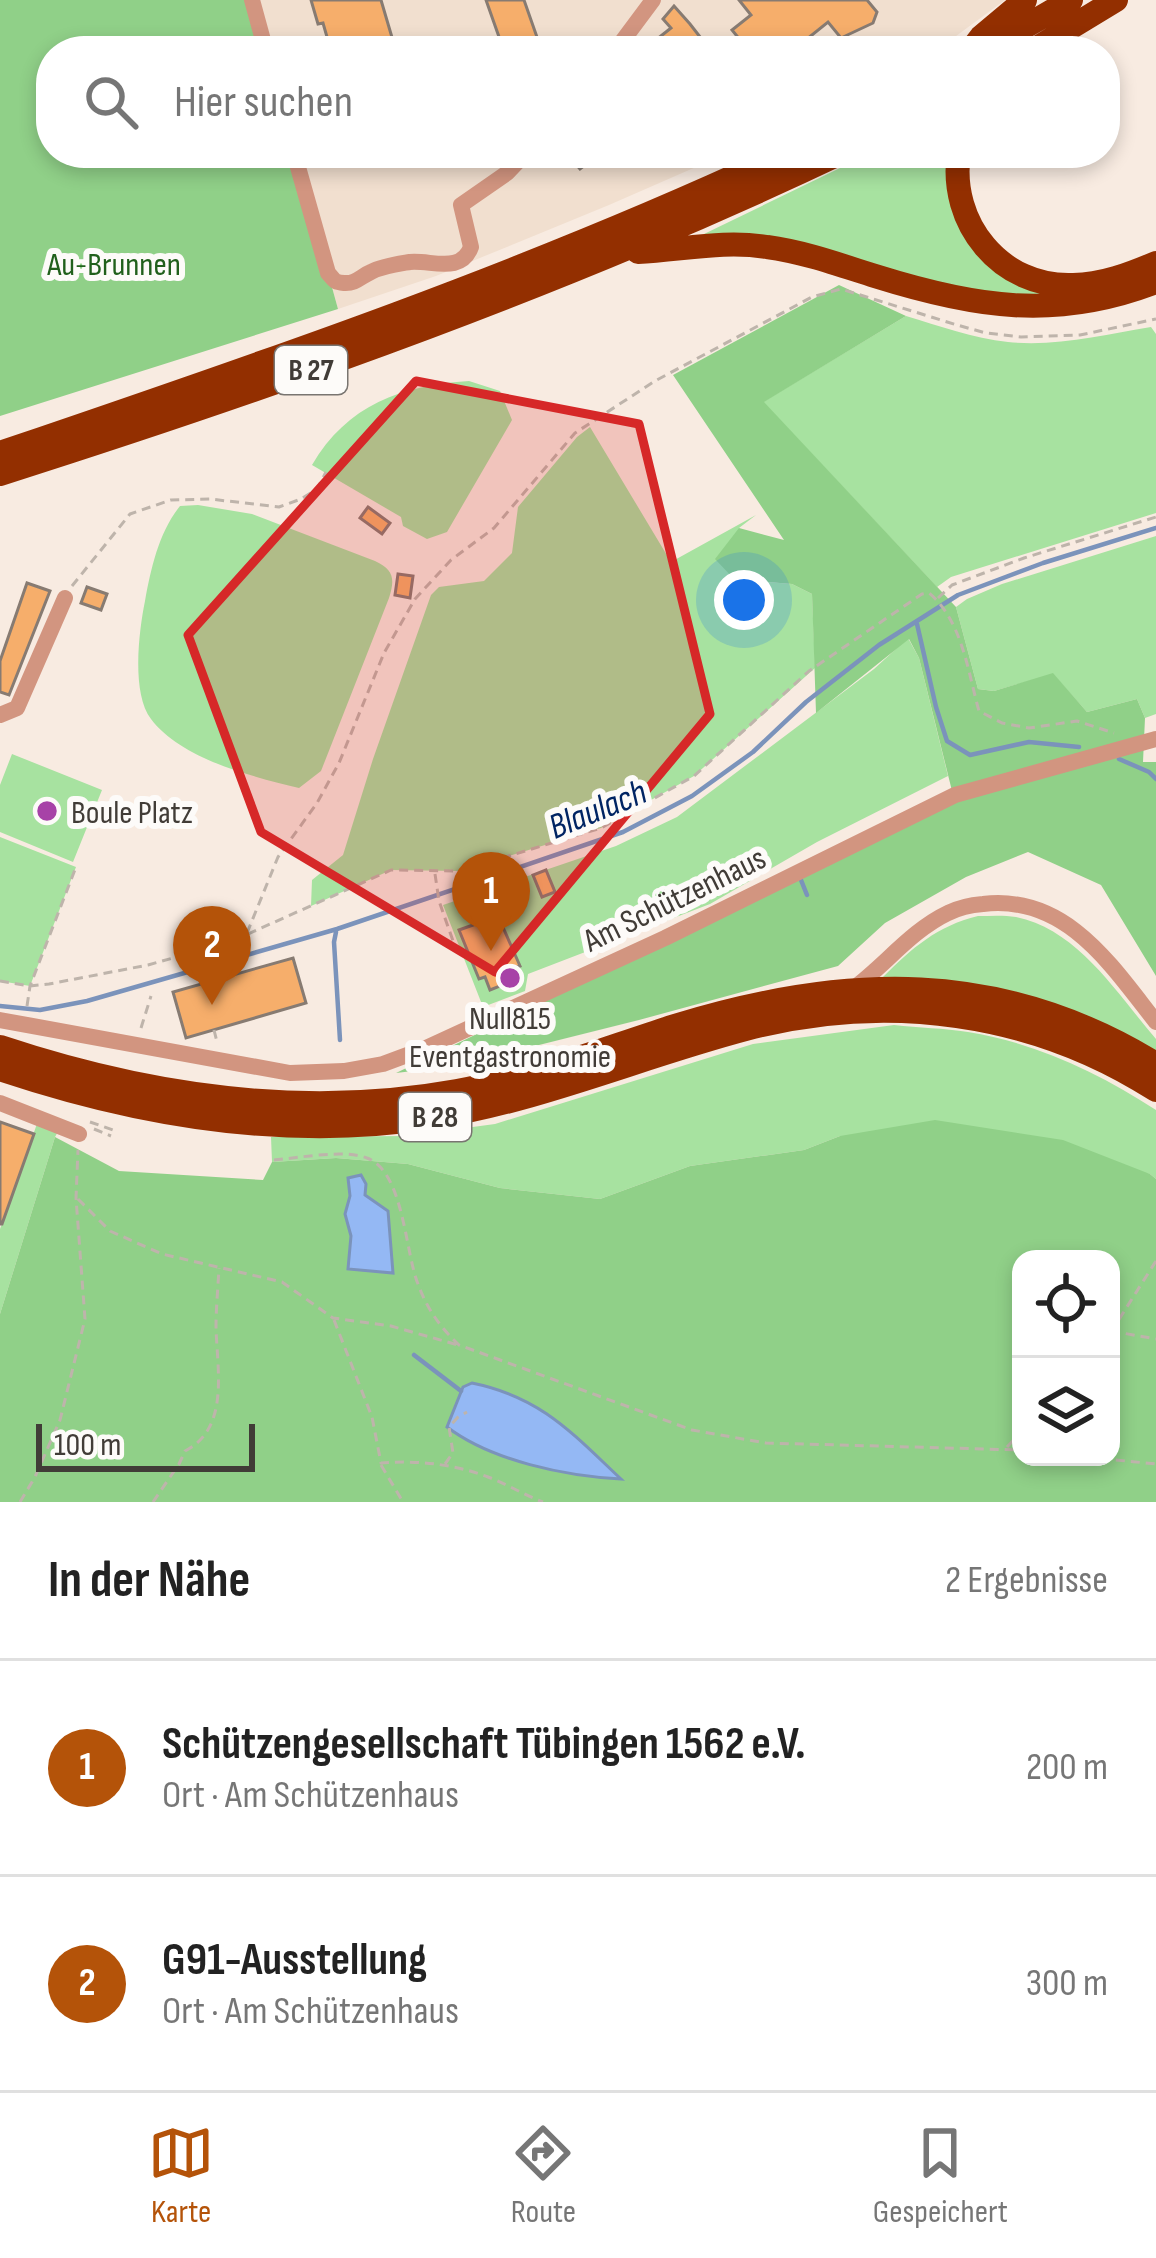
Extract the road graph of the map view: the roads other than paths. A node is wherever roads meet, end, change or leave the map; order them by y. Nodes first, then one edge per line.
1 (252, 0) edge
2 (1025, 0) edge
3 (1070, 0) edge
4 (1116, 0) edge
5 (649, 1) edge
6 (262, 36) edge
7 (624, 36) edge
8 (982, 36) edge
9 (1009, 36) edge
10 (1057, 36) edge
11 (298, 168) edge
12 (512, 168) edge
13 (752, 168) edge
14 (807, 168) edge
15 (957, 168) edge
16 (617, 253) junction
17 (1156, 263) edge
18 (1156, 282) edge
19 (0, 453) edge
20 (0, 474) edge
21 (65, 598) road end
22 (0, 716) edge
23 (1156, 739) edge
24 (854, 988) junction
25 (0, 1020) edge
26 (1156, 1022) edge
27 (0, 1048) edge
28 (1156, 1064) edge
29 (0, 1069) edge
30 (1156, 1090) edge
31 (0, 1103) edge
32 (84, 1127) road end

1 - 6 street
2 - 8 highway
3 - 9 highway
4 - 10 highway
5 - 7 street
11 - 12 street
13 - 19 highway, B 27
14 - 16 highway, B 27
15 - 17 highway
16 - 18 highway
16 - 20 highway, B 27
21 - 22 street
23 - 25 street, Am Schützenhaus
24 - 26 street
24 - 27 highway, B 28
24 - 28 highway, B 28
29 - 30 highway, B 28
31 - 32 street

